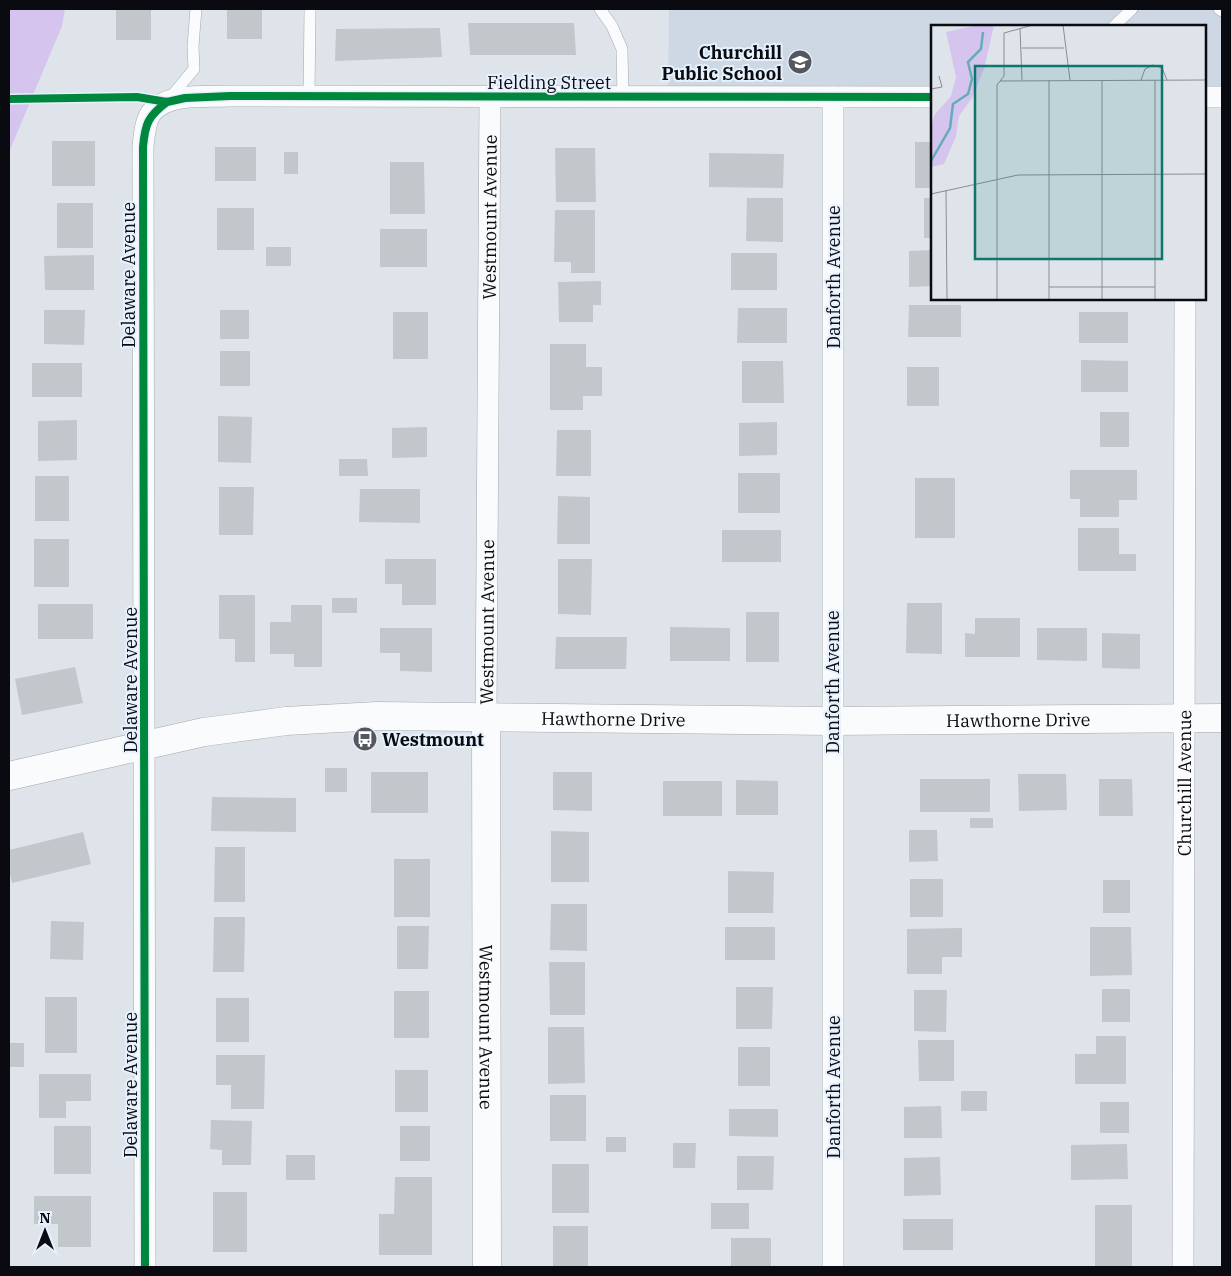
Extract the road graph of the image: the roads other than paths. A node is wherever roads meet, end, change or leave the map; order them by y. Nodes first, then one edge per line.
1 (196, 9) edge
2 (310, 9) edge
3 (600, 9) edge
4 (1132, 9) edge
5 (1219, 9) edge
6 (1222, 11) edge
7 (1115, 25) edge
8 (309, 96) junction
9 (490, 97) junction
10 (623, 97) junction
11 (833, 97) junction
12 (931, 97) edge
13 (1206, 97) edge
14 (1222, 97) edge
15 (167, 102) junction
16 (1185, 300) edge
17 (486, 717) junction
18 (1222, 718) edge
19 (1185, 719) junction
20 (832, 721) junction
21 (145, 746) junction
22 (9, 776) edge
23 (145, 1267) edge
24 (487, 1267) edge
25 (833, 1267) edge
26 (1182, 1267) edge

1 - 15 lane
2 - 8 lane
3 - 10 lane
4 - 7 lane
5 - 6 lane
8 - 9 street, Fielding Street
8 - 15 street, Fielding Street
9 - 10 street, Fielding Street
9 - 17 street, Westmount Avenue
10 - 11 street, Fielding Street
11 - 12 street, Fielding Street
11 - 20 street, Danforth Avenue
13 - 14 street
15 - 21 street, Delaware Avenue
16 - 19 street, Churchill Avenue
17 - 20 street, Hawthorne Drive
17 - 21 street, Hawthorne Drive
17 - 24 street, Westmount Avenue
18 - 19 street, Hawthorne Drive
19 - 20 street, Hawthorne Drive
19 - 26 street, Churchill Avenue
20 - 25 street, Danforth Avenue
21 - 22 street, Hawthorne Drive
21 - 23 street, Delaware Avenue

